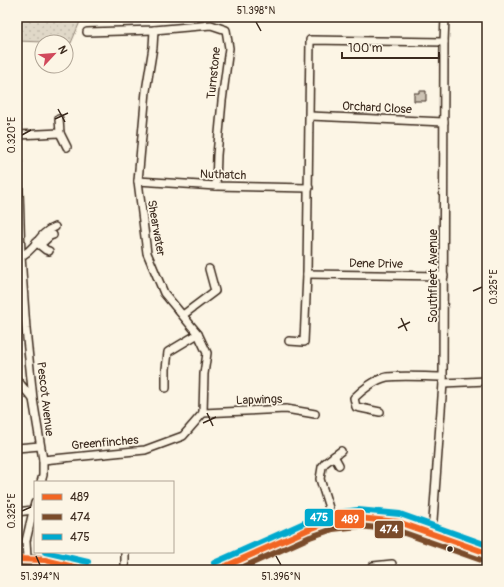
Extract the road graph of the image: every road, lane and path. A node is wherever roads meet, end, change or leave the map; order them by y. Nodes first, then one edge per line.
1 (445, 17) edge
2 (154, 30) junction
3 (87, 32) dead end
4 (444, 42) junction
5 (310, 116) junction
6 (60, 120) dead end
7 (444, 122) junction
8 (17, 127) edge
9 (60, 133) junction
10 (18, 135) edge
11 (67, 147) dead end
12 (138, 181) junction
13 (216, 186) junction
14 (309, 188) junction
15 (55, 227) dead end
16 (53, 235) dead end
17 (38, 244) junction
18 (49, 251) dead end
19 (21, 256) junction
20 (209, 269) dead end
21 (307, 274) junction
22 (444, 276) junction
23 (183, 315) junction
24 (198, 334) junction
25 (289, 341) dead end
26 (17, 380) edge
27 (443, 380) junction
28 (487, 381) edge
29 (166, 388) dead end
30 (33, 399) junction
31 (380, 412) dead end
32 (203, 413) junction
33 (315, 414) dead end
34 (40, 446) junction
35 (17, 448) edge
36 (341, 451) dead end
37 (334, 456) junction
38 (43, 460) junction
39 (339, 465) dead end
40 (41, 481) edge
41 (34, 506) edge
42 (17, 512) edge
43 (331, 521) junction
44 (432, 534) junction
45 (125, 553) edge
46 (487, 553) edge
47 (27, 558) junction
48 (17, 559) edge
49 (392, 564) dead end
50 (378, 567) edge
51 (86, 570) edge
52 (125, 570) edge
53 (218, 570) edge

1 - 4 street, Southfleet Avenue
2 - 3 street, Turnstone
2 - 12 street, Shearwater
2 - 13 street, Turnstone
4 - 5 street
4 - 7 street, Southfleet Avenue
5 - 7 street, Orchard Close
5 - 14 street
6 - 9 street
7 - 22 street, Southfleet Avenue
8 - 10 street, Pescot Avenue
9 - 10 street
9 - 11 street
10 - 19 street, Pescot Avenue
12 - 13 street, Nuthatch
12 - 23 street, Shearwater
13 - 14 street, Nuthatch
14 - 21 street
15 - 17 street
16 - 17 street
17 - 18 street
17 - 19 street
19 - 30 street, Pescot Avenue
20 - 23 street
21 - 22 street, Dene Drive
21 - 25 street
22 - 27 street, Southfleet Avenue
23 - 24 street, Shearwater
24 - 29 street
24 - 32 street, Shearwater
26 - 30 street
27 - 28 street
27 - 31 street
27 - 44 street, Southfleet Avenue
30 - 34 street, Pescot Avenue
32 - 33 street, Lapwings
32 - 38 street, Greenfinches
34 - 35 street
34 - 38 street, Pescot Avenue
36 - 37 street
37 - 39 street
37 - 43 street
38 - 40 street, Pescot Avenue
41 - 42 street
41 - 47 street
43 - 44 street
43 - 53 street
44 - 46 street
45 - 52 street
47 - 48 street
47 - 51 street
49 - 50 street

